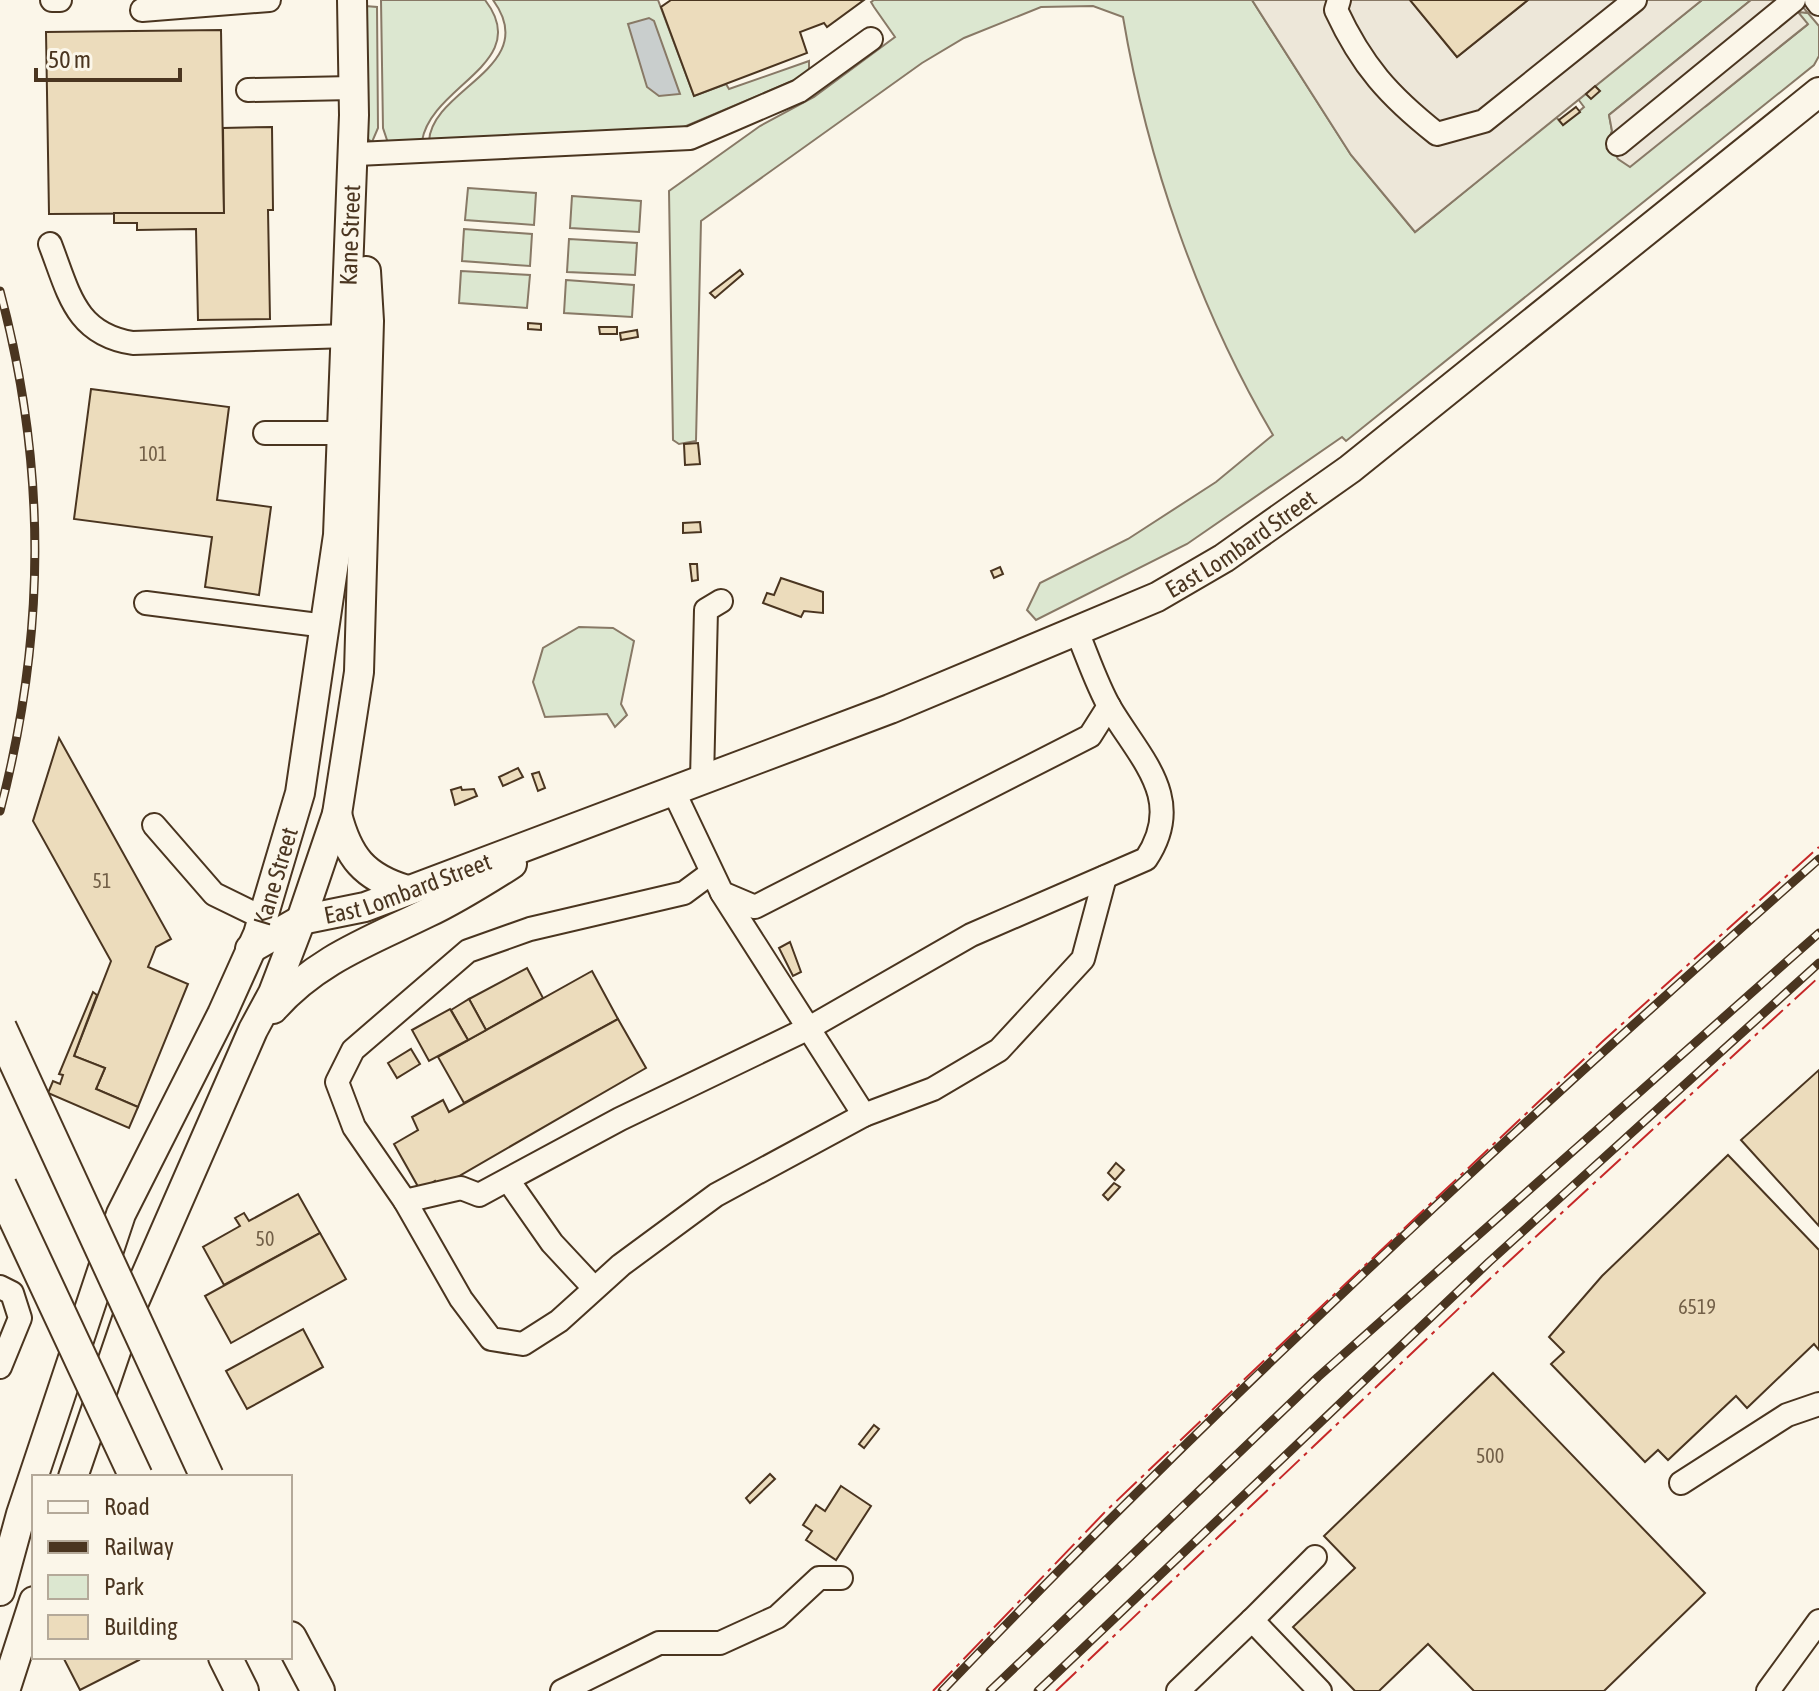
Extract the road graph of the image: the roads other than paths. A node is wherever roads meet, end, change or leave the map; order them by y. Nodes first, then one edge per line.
1 (52, 0) edge
2 (60, 0) edge
3 (269, 0) edge
4 (352, 0) edge
5 (1339, 0) edge
6 (1635, 0) edge
7 (1794, 0) edge
8 (142, 10) dead end
9 (871, 39) dead end
10 (248, 90) dead end
11 (1819, 92) edge
12 (354, 101) junction
13 (1618, 144) dead end
14 (357, 154) junction
15 (50, 244) dead end
16 (348, 336) junction
17 (265, 433) dead end
18 (343, 433) junction
19 (721, 601) dead end
20 (146, 603) dead end
21 (326, 626) junction
22 (1078, 634) junction
23 (1109, 706) junction
24 (702, 779) junction
25 (673, 790) junction
26 (337, 814) junction
27 (154, 825) dead end
28 (565, 830) junction
29 (712, 875) junction
30 (1105, 877) junction
31 (273, 884) junction
32 (407, 890) junction
33 (263, 918) junction
34 (301, 920) junction
35 (381, 935) junction
36 (250, 949) junction
37 (0, 1028) edge
38 (809, 1028) junction
39 (253, 1030) junction
40 (864, 1115) junction
41 (508, 1180) junction
42 (0, 1186) edge
43 (405, 1201) junction
44 (0, 1287) edge
45 (594, 1288) junction
46 (0, 1367) edge
47 (1818, 1408) edge
48 (34, 1475) edge
49 (74, 1475) edge
50 (135, 1475) edge
51 (206, 1475) edge
52 (32, 1481) edge
53 (1681, 1483) dead end
54 (1315, 1557) dead end
55 (841, 1578) dead end
56 (0, 1591) edge
57 (32, 1607) edge
58 (1252, 1620) junction
59 (1819, 1621) edge
60 (292, 1642) edge
61 (226, 1659) edge
62 (5, 1691) edge
63 (242, 1691) edge
64 (318, 1691) edge
65 (562, 1691) edge
66 (1178, 1691) edge
67 (1320, 1691) edge
68 (1768, 1691) edge

1 - 2 street
3 - 8 street
4 - 12 main road, Kane Street
5 - 6 street
7 - 13 street
9 - 14 street
10 - 12 street
11 - 22 main road, East Lombard Street
12 - 14 main road, Kane Street
12 - 16 main road, Kane Street
14 - 26 main road, Kane Street
15 - 16 street
16 - 18 main road, Kane Street
17 - 18 street
18 - 21 main road, Kane Street
19 - 24 street
20 - 21 street
21 - 31 main road, Kane Street
22 - 23 street
22 - 24 main road, East Lombard Street
23 - 29 street
23 - 30 street
24 - 25 main road, East Lombard Street
25 - 28 main road, East Lombard Street
25 - 29 street
26 - 32 main road
26 - 34 main road, Kane Street
27 - 33 street
28 - 32 main road, East Lombard Street
28 - 35 main road, East Lombard Street
29 - 38 street
29 - 43 street
30 - 38 street
30 - 40 street
31 - 33 main road, Kane Street
31 - 34 main road
32 - 34 main road, East Lombard Street
33 - 36 main road, Kane Street
34 - 35 main road
34 - 36 main road, East Lombard Street
34 - 39 main road, Kane Street
35 - 39 main road
36 - 48 main road, Kane Street
37 - 51 highway, bridge
38 - 40 street
38 - 41 street
39 - 49 main road, Kane Street
40 - 45 street
41 - 43 street
41 - 45 street
42 - 50 highway, bridge
43 - 45 street
44 - 46 street
47 - 53 street
52 - 56 main road, Kane Street
54 - 58 street
55 - 65 street
57 - 62 main road
58 - 66 street
58 - 67 street
59 - 68 street
60 - 64 highway
61 - 63 highway

